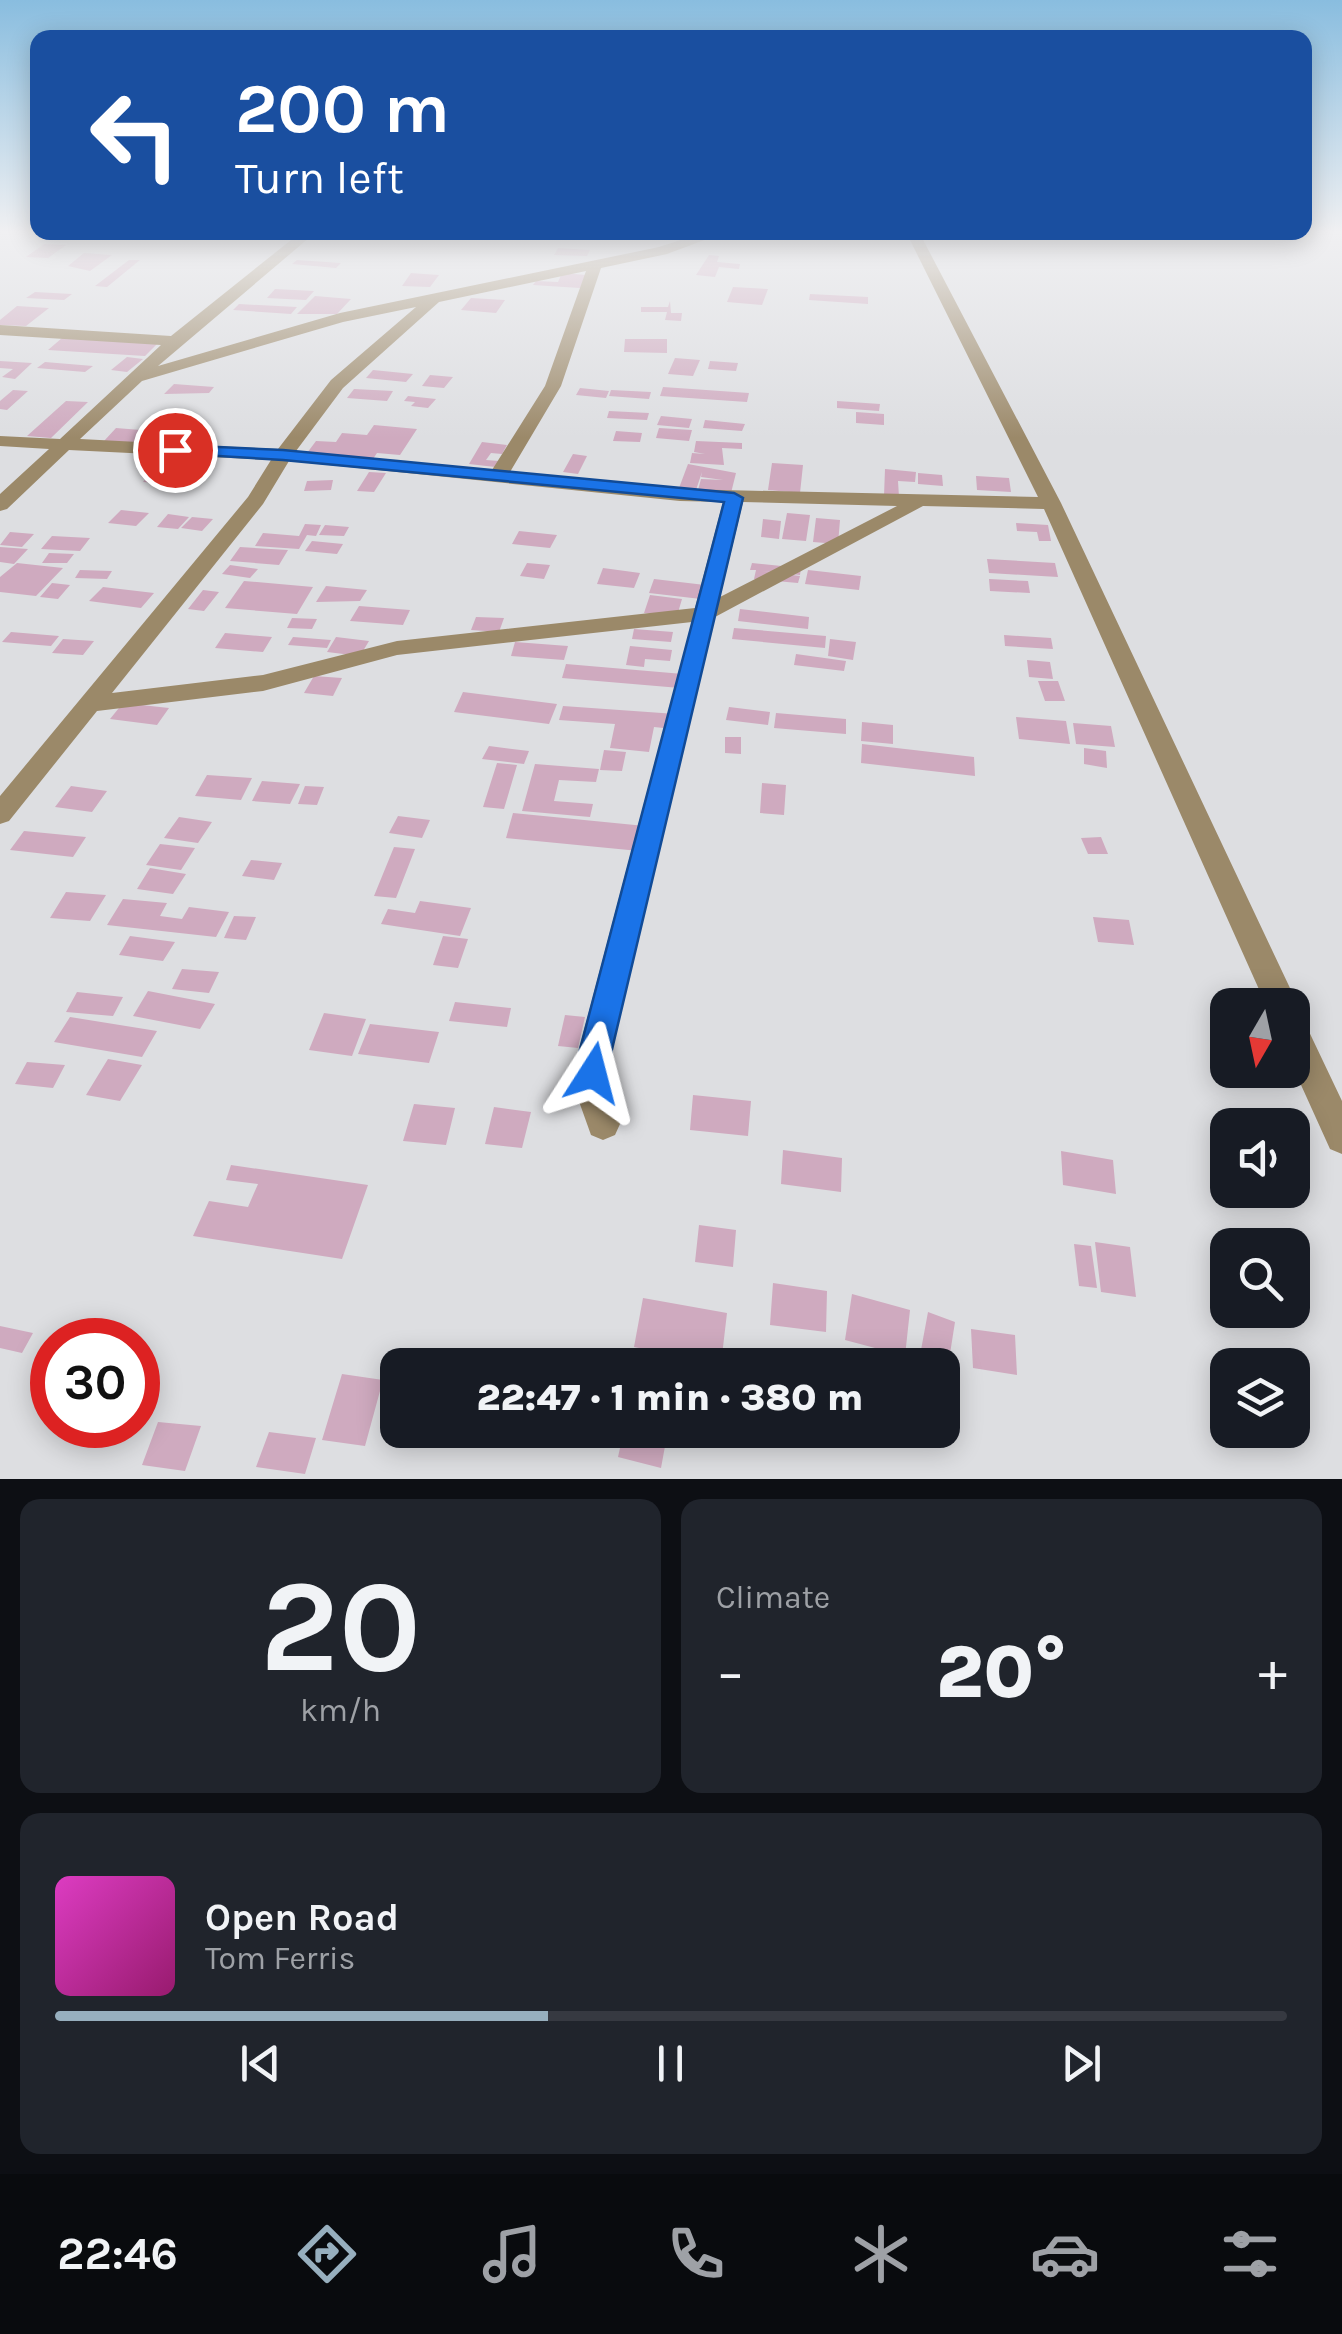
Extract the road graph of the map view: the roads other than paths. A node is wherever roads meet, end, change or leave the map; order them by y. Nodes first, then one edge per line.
1 (227, 300) edge
2 (418, 300) edge
3 (432, 300) edge
4 (583, 300) edge
5 (947, 300) edge
6 (0, 330) edge
7 (175, 342) junction
8 (141, 376) junction
9 (0, 441) edge
10 (67, 445) junction
11 (283, 455) junction
12 (498, 476) junction
13 (734, 498) junction
14 (919, 502) junction
15 (1051, 504) junction
16 (0, 505) edge
17 (704, 614) junction
18 (89, 704) junction
19 (0, 814) edge
20 (1274, 988) edge
21 (1310, 1068) edge
22 (602, 1124) dead end
23 (1342, 1138) edge

1 - 7 street
2 - 8 street
3 - 11 street
4 - 12 street
5 - 15 street
6 - 7 street
7 - 8 street
8 - 10 street
9 - 10 street
10 - 11 street
10 - 16 street
11 - 12 street
11 - 18 street
12 - 13 street
13 - 14 street
13 - 17 street
14 - 15 street
14 - 17 street
15 - 20 street
17 - 18 street
17 - 22 street
18 - 19 street
21 - 23 street

